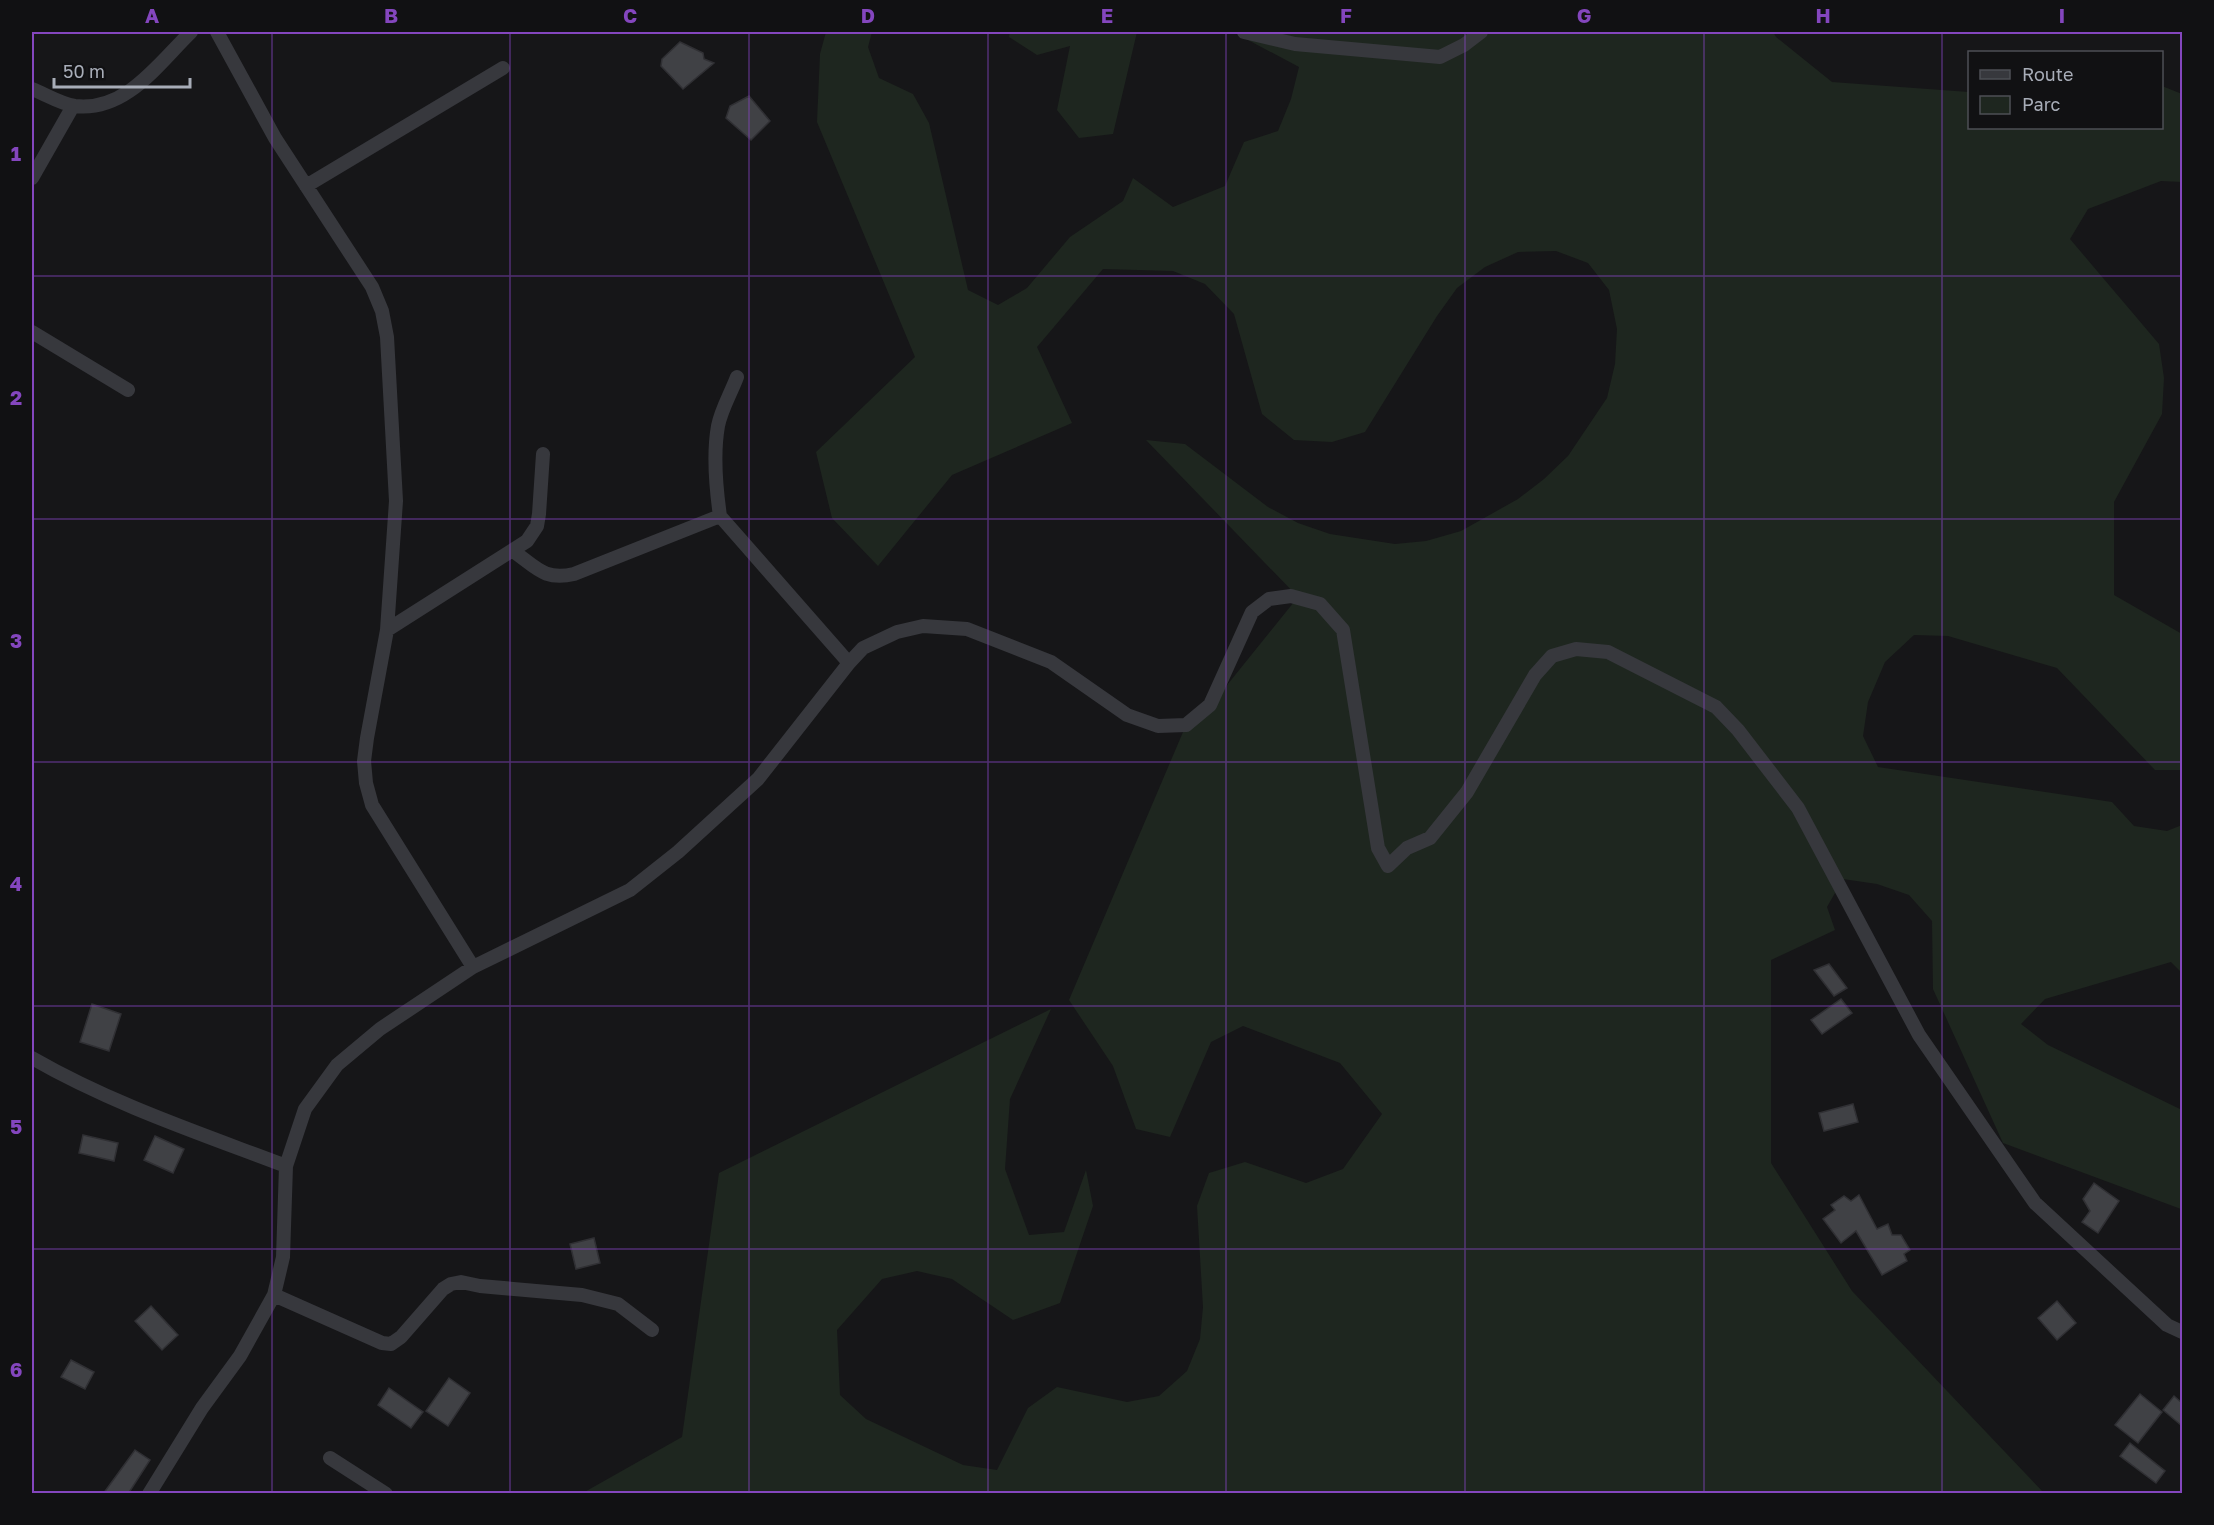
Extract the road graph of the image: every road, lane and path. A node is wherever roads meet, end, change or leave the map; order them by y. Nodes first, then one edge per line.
1 (191, 32) edge
2 (217, 32) edge
3 (1244, 32) edge
4 (1481, 32) edge
5 (503, 68) dead end
6 (32, 89) edge
7 (73, 106) junction
8 (32, 178) edge
9 (306, 186) junction
10 (32, 332) edge
11 (737, 377) dead end
12 (128, 390) dead end
13 (543, 454) dead end
14 (720, 516) junction
15 (513, 551) junction
16 (387, 630) junction
17 (849, 663) junction
18 (473, 967) junction
19 (32, 1058) edge
20 (286, 1166) junction
21 (274, 1295) junction
22 (652, 1330) dead end
23 (2182, 1332) edge
24 (330, 1458) dead end
25 (149, 1494) edge
26 (386, 1494) edge

1 - 7 street
2 - 9 street
3 - 4 street
5 - 9 street
6 - 7 street
7 - 8 street
9 - 16 street
10 - 12 street
11 - 14 street
13 - 15 street
14 - 15 street
14 - 17 street
15 - 16 street
16 - 18 street
17 - 18 street
17 - 23 street
18 - 20 street
19 - 20 street
20 - 21 street
21 - 22 street
21 - 25 street
24 - 26 street

